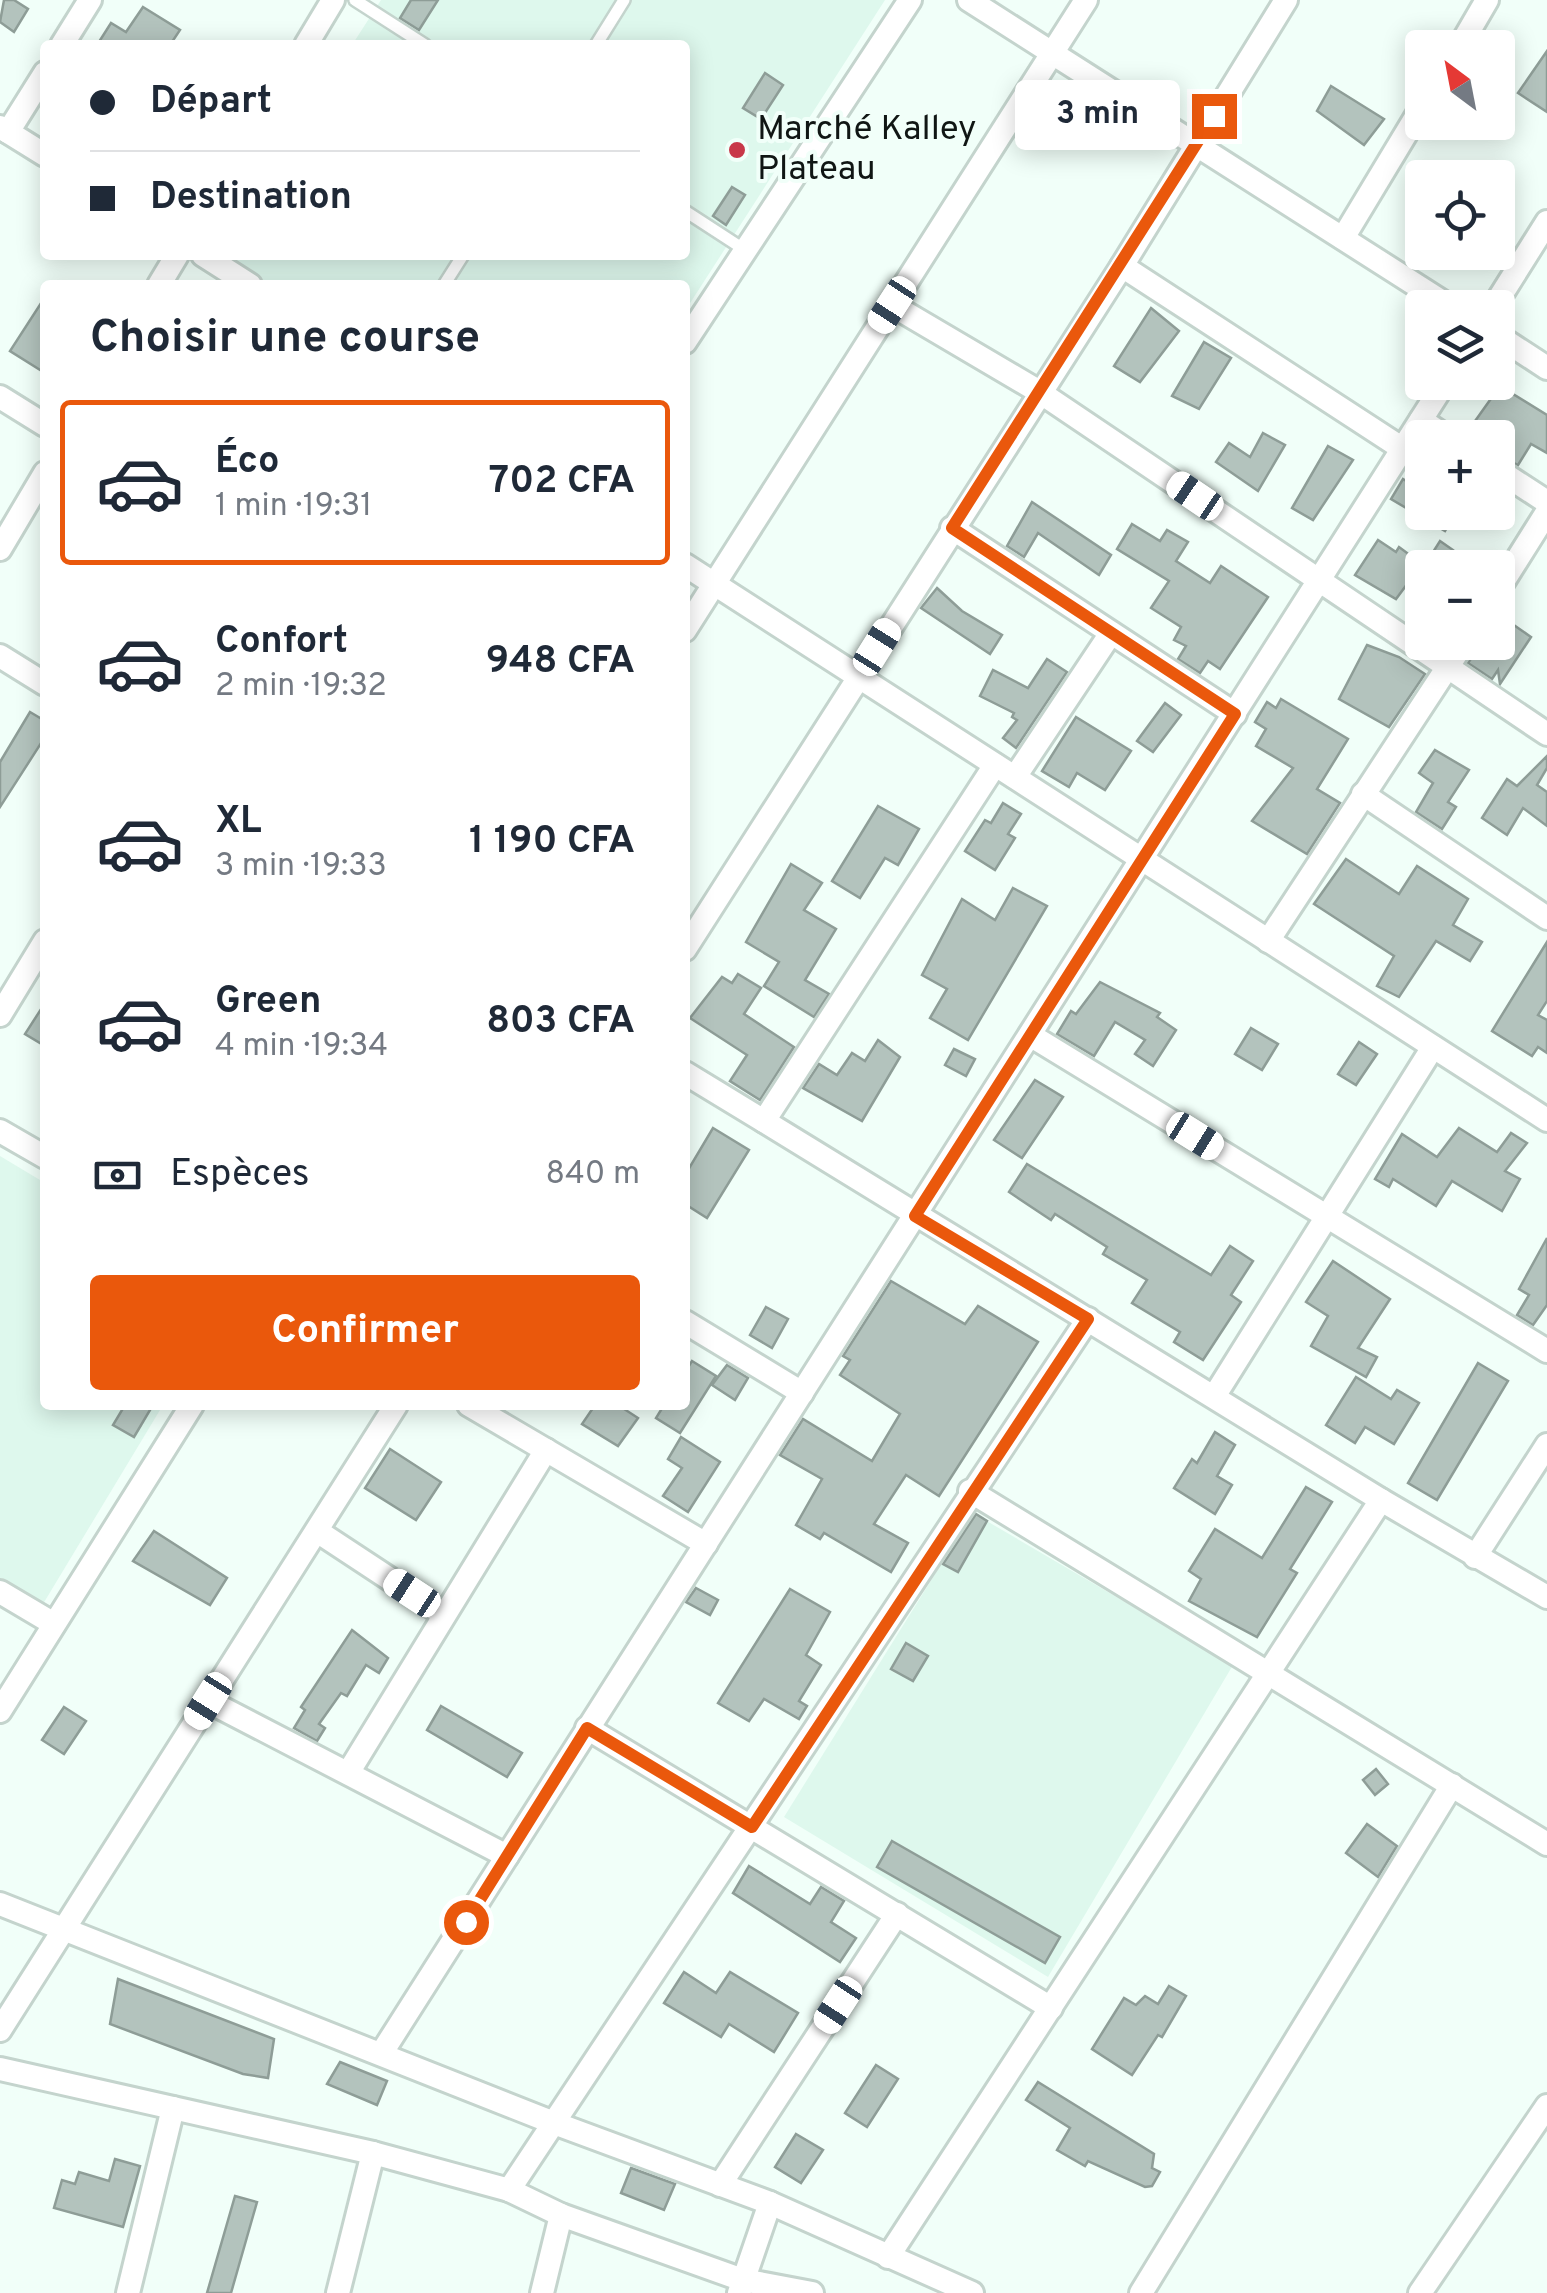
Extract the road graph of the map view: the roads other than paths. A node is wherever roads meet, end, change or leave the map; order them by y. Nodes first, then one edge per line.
1 (90, 0) edge
2 (333, 0) edge
3 (355, 0) edge
4 (624, 0) edge
5 (910, 0) edge
6 (969, 0) edge
7 (1086, 0) edge
8 (1286, 0) edge
9 (1487, 0) edge
10 (1469, 30) edge
11 (65, 40) edge
12 (309, 40) edge
13 (417, 40) edge
14 (599, 40) edge
15 (1052, 53) junction
16 (40, 80) edge
17 (4, 129) edge
18 (1405, 136) edge
19 (1196, 145) junction
20 (40, 152) edge
21 (690, 214) edge
22 (1547, 222) edge
23 (1344, 238) junction
24 (745, 250) junction
25 (211, 260) edge
26 (1122, 266) junction
27 (242, 280) edge
28 (1424, 290) edge
29 (1504, 290) edge
30 (892, 305) junction
31 (690, 334) edge
32 (1515, 347) edge
33 (1547, 368) edge
34 (1038, 391) junction
35 (0, 397) edge
36 (1434, 400) edge
37 (1422, 420) edge
38 (40, 422) edge
39 (1405, 446) edge
40 (1403, 449) junction
41 (1515, 481) edge
42 (40, 482) edge
43 (1547, 502) edge
44 (1547, 512) edge
45 (952, 528) junction
46 (0, 550) edge
47 (1515, 563) edge
48 (690, 568) edge
49 (1320, 580) junction
50 (714, 584) junction
51 (690, 622) edge
52 (1112, 634) junction
53 (0, 656) edge
54 (1453, 660) edge
55 (1449, 667) junction
56 (858, 676) junction
57 (40, 681) edge
58 (1235, 714) junction
59 (1547, 734) edge
60 (1005, 771) junction
61 (1363, 794) junction
62 (1142, 859) junction
63 (1547, 918) edge
64 (1268, 940) junction
65 (690, 942) edge
66 (40, 948) edge
67 (0, 1015) edge
68 (1030, 1035) junction
69 (1433, 1047) junction
70 (690, 1076) edge
71 (1547, 1120) edge
72 (764, 1121) junction
73 (0, 1131) edge
74 (40, 1154) edge
75 (915, 1216) junction
76 (1327, 1216) junction
77 (1088, 1319) junction
78 (690, 1325) edge
79 (1547, 1351) edge
80 (802, 1392) junction
81 (1215, 1395) junction
82 (189, 1410) edge
83 (393, 1410) edge
84 (478, 1410) edge
85 (1547, 1445) edge
86 (546, 1450) junction
87 (970, 1491) junction
88 (1381, 1500) junction
89 (316, 1531) junction
90 (706, 1544) junction
91 (1474, 1557) junction
92 (0, 1592) edge
93 (1547, 1597) edge
94 (443, 1614) junction
95 (54, 1624) junction
96 (1268, 1673) junction
97 (208, 1701) junction
98 (0, 1710) edge
99 (587, 1728) junction
100 (348, 1772) junction
101 (1452, 1785) junction
102 (752, 1827) junction
103 (1547, 1844) edge
104 (508, 1856) junction
105 (0, 1904) edge
106 (897, 1914) junction
107 (66, 1927) junction
108 (1051, 2008) junction
109 (0, 2030) edge
110 (381, 2054) junction
111 (0, 2069) edge
112 (1547, 2106) edge
113 (173, 2108) junction
114 (554, 2123) junction
115 (373, 2153) junction
116 (720, 2185) junction
117 (509, 2190) junction
118 (770, 2202) junction
119 (560, 2214) junction
120 (888, 2257) junction
121 (741, 2286) edge
122 (128, 2293) edge
123 (338, 2293) edge
124 (542, 2293) edge
125 (812, 2293) edge
126 (972, 2293) edge
127 (1141, 2293) edge
128 (1420, 2293) edge

1 - 11 street
2 - 12 street
3 - 13 lane
4 - 14 lane
5 - 24 street
6 - 15 street
7 - 15 street
8 - 19 street
9 - 10 street
15 - 19 street
15 - 30 street
16 - 17 street
17 - 20 street
18 - 23 street
19 - 23 street
19 - 26 street
21 - 24 lane
22 - 29 street
23 - 28 street
24 - 31 street
25 - 27 street
26 - 34 street
26 - 40 street
30 - 34 street
30 - 50 street
32 - 33 street
34 - 45 street
34 - 49 street
35 - 38 street
36 - 37 street
39 - 40 street
40 - 49 street
41 - 43 street
42 - 46 street
44 - 47 street
45 - 52 street
45 - 56 street
48 - 50 street
49 - 55 street
49 - 58 street
50 - 51 street
50 - 56 street
52 - 58 street
52 - 60 street
53 - 57 street
54 - 55 street
55 - 59 street
55 - 61 street
56 - 60 street
56 - 65 street
58 - 62 street
60 - 62 street
60 - 72 street
61 - 63 street
61 - 64 street
62 - 64 street
62 - 68 street
64 - 69 street
66 - 67 street
68 - 75 street
68 - 76 street
69 - 71 street
69 - 76 street
70 - 72 street
72 - 75 street
73 - 74 street
75 - 77 street
75 - 80 street
76 - 79 street
76 - 81 street
77 - 81 street
77 - 87 street
78 - 80 street
80 - 90 street
81 - 88 street
82 - 95 street
83 - 89 street
84 - 86 street
85 - 91 street
86 - 90 street
86 - 94 street
87 - 96 street
87 - 102 street
88 - 91 street
88 - 96 street
89 - 94 street
89 - 97 street
90 - 99 street
91 - 93 street
92 - 95 street
94 - 100 street
95 - 98 street
96 - 101 street
96 - 108 street
97 - 100 street
97 - 107 street
99 - 102 street
99 - 104 street
100 - 104 street
101 - 103 street
101 - 127 street
102 - 106 street
102 - 114 street
104 - 110 street
105 - 107 street
106 - 108 street
106 - 116 street
107 - 109 street
107 - 110 street
108 - 120 street
110 - 114 street
111 - 113 street
112 - 128 street
113 - 115 street
113 - 122 street
114 - 116 street
114 - 117 street
115 - 117 street
115 - 123 street
116 - 118 street
117 - 119 street
118 - 120 street
118 - 121 street
119 - 121 street
119 - 124 street
120 - 126 street
121 - 125 street

